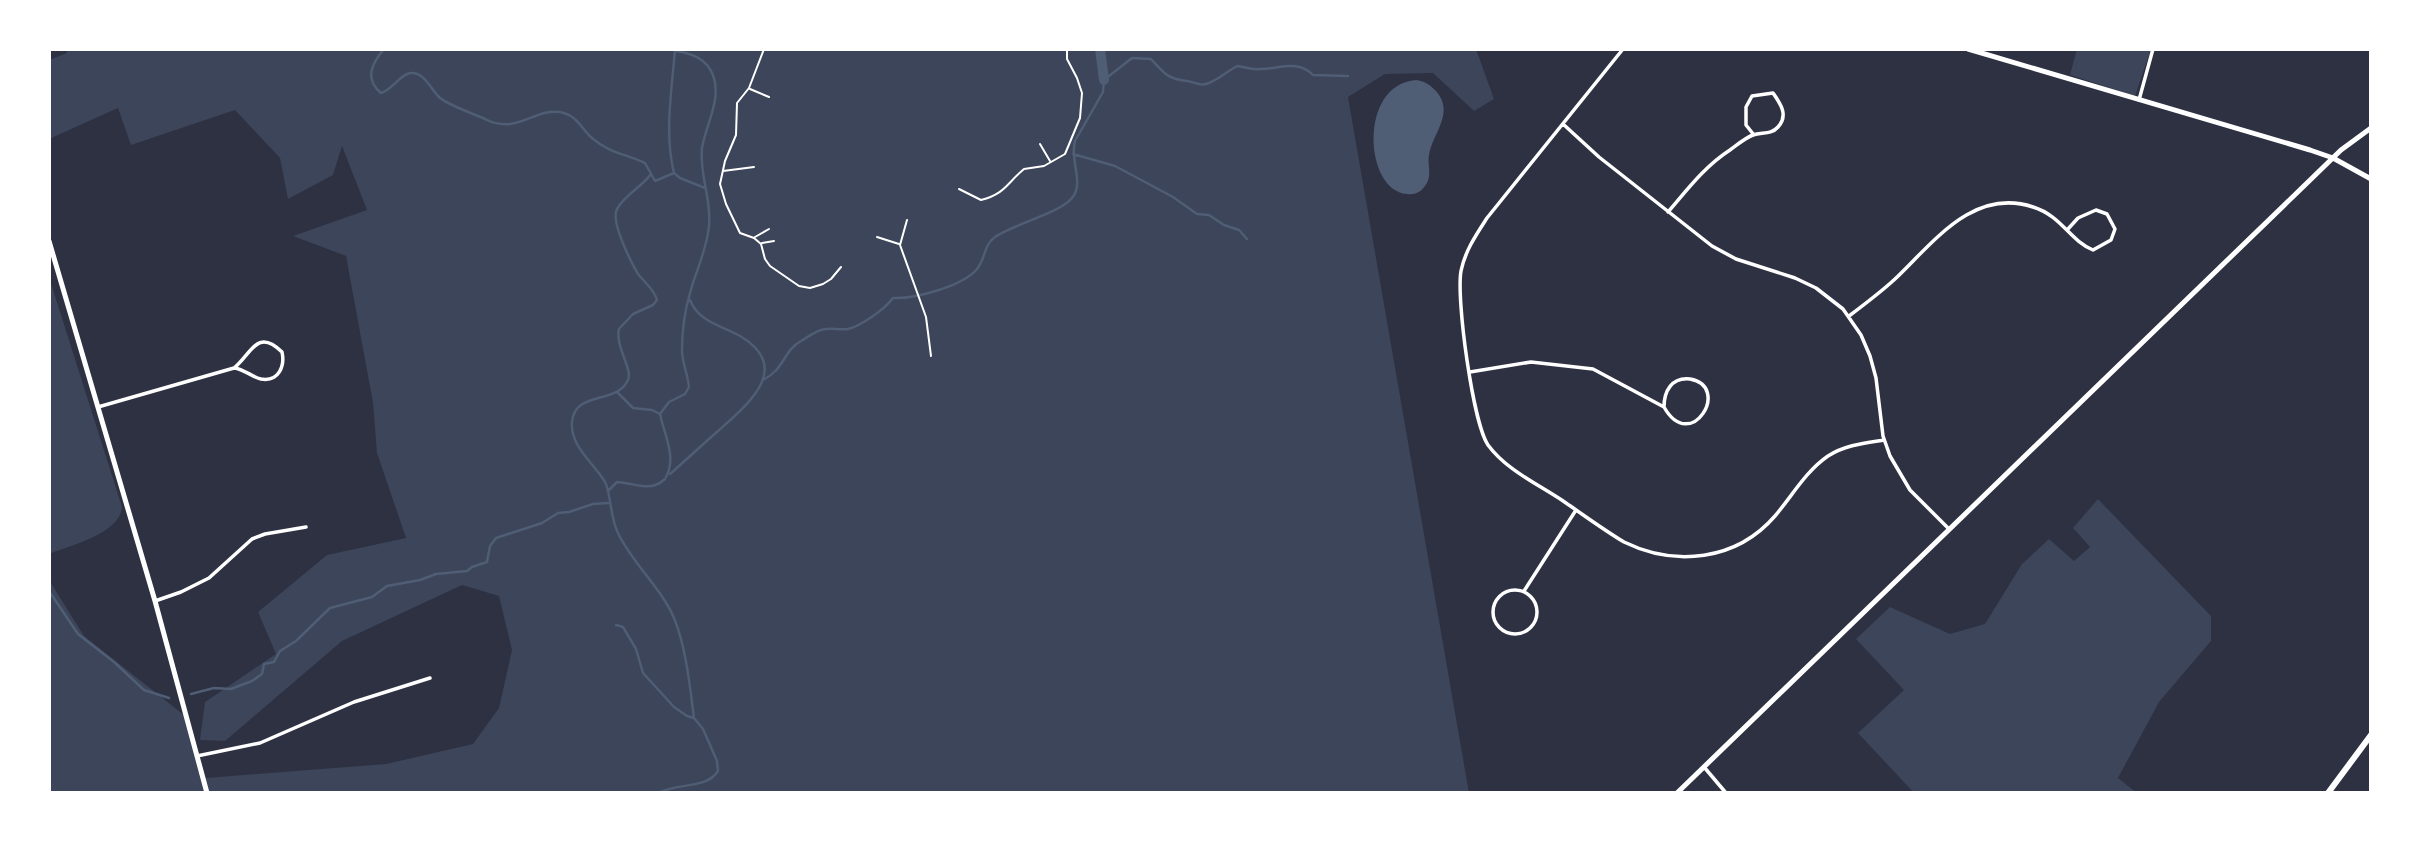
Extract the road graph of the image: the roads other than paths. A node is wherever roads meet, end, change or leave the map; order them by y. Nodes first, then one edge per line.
1 (1623, 49) edge
2 (1968, 49) edge
3 (2153, 49) edge
4 (2139, 100) junction
5 (1563, 124) junction
6 (2371, 128) edge
7 (1755, 135) junction
8 (2333, 158) junction
9 (2371, 179) edge
10 (1668, 212) junction
11 (2067, 229) junction
12 (49, 241) edge
13 (1849, 316) junction
14 (234, 368) junction
15 (1470, 372) junction
16 (98, 407) junction
17 (1664, 407) junction
18 (1884, 440) junction
19 (1576, 510) junction
20 (306, 527) dead end
21 (1949, 529) junction
22 (1523, 592) junction
23 (155, 601) junction
24 (430, 678) dead end
25 (2371, 735) edge
26 (197, 756) junction
27 (1704, 767) junction
28 (207, 793) edge
29 (1677, 793) edge
30 (1726, 793) edge
31 (2328, 793) edge

1 - 5 street
2 - 4 street
3 - 4 street
4 - 8 street
5 - 10 street
5 - 15 street
6 - 8 street
7 - 7 street
7 - 10 street
8 - 9 street
8 - 21 street
10 - 13 street
11 - 11 street
11 - 13 street
12 - 16 street
13 - 18 street
14 - 14 street
14 - 16 street
15 - 17 street
15 - 19 street
16 - 23 street
17 - 17 street
18 - 19 street
18 - 21 street
19 - 22 street
20 - 23 street
21 - 27 street
22 - 22 street
23 - 26 street
24 - 26 street
25 - 31 highway
26 - 28 street
27 - 29 street
27 - 30 street

